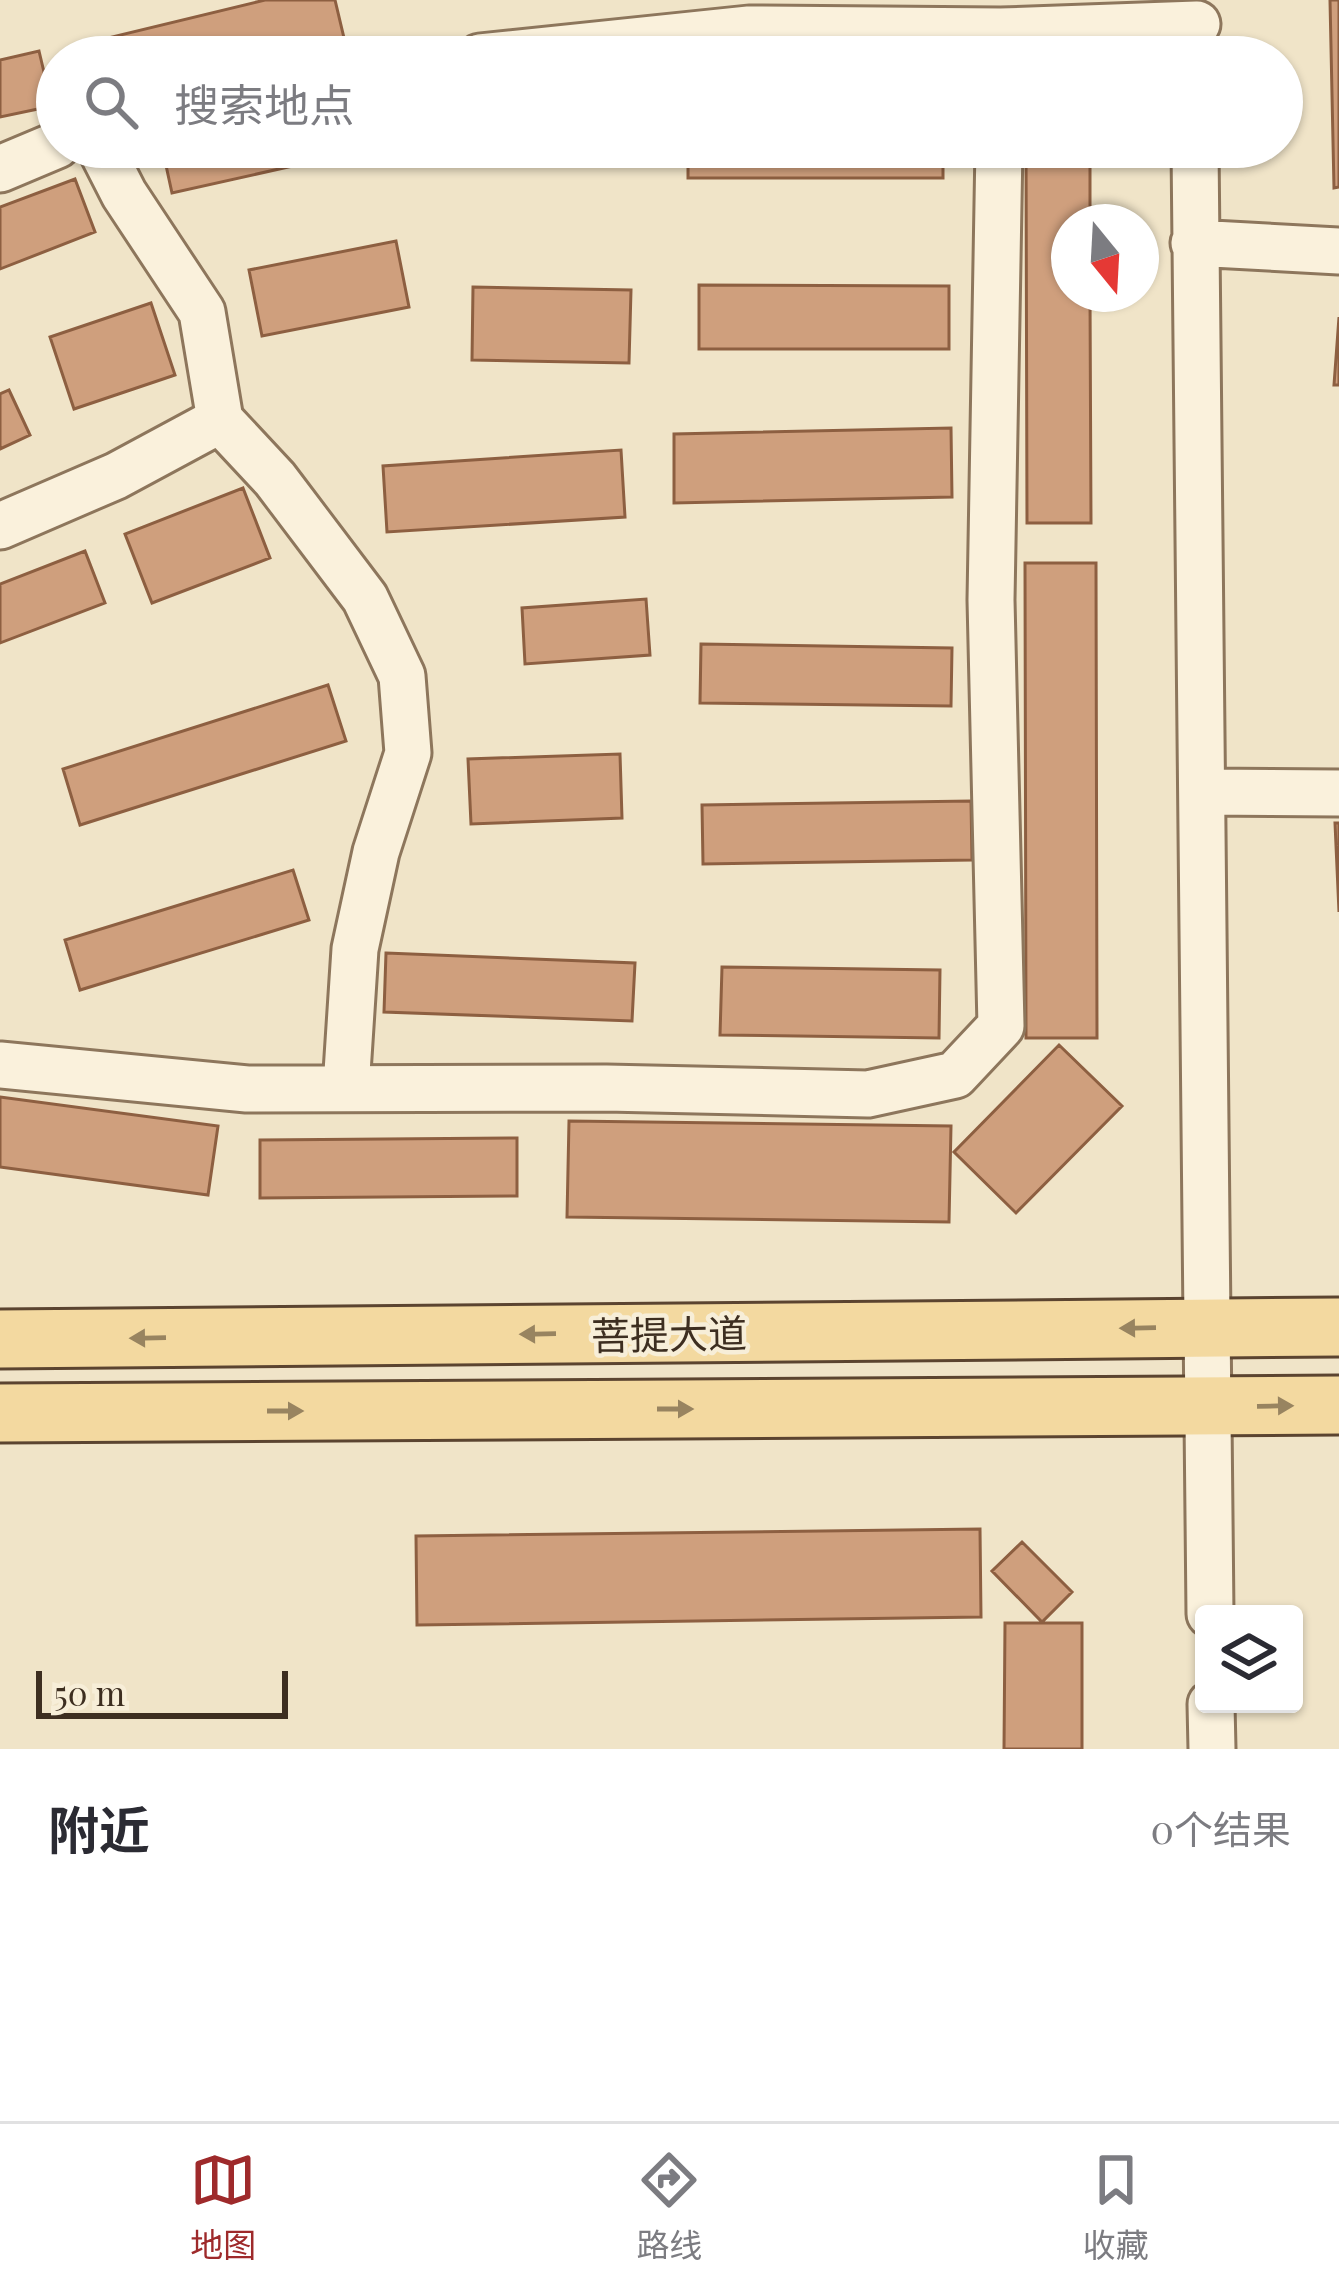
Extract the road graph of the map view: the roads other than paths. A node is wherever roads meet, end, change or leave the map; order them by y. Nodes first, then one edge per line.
1 (1196, 27) edge
2 (681, 36) edge
3 (866, 36) edge
4 (1092, 36) edge
5 (36, 154) edge
6 (111, 168) edge
7 (999, 168) edge
8 (1195, 168) edge
9 (0, 169) edge
10 (1194, 243) junction
11 (1339, 251) edge
12 (220, 420) junction
13 (0, 526) edge
14 (1204, 792) junction
15 (1339, 793) edge
16 (0, 1065) edge
17 (346, 1088) junction
18 (1339, 1327) edge
19 (1208, 1328) junction
20 (0, 1339) edge
21 (1339, 1405) edge
22 (1207, 1407) junction
23 (0, 1413) edge
24 (1210, 1605) edge
25 (1211, 1713) edge
26 (1212, 1749) edge

1 - 4 street
2 - 3 street
5 - 9 street
6 - 12 street
7 - 17 street
8 - 10 street
10 - 11 street
10 - 14 street
12 - 13 street
12 - 17 street
14 - 15 street
14 - 19 street
16 - 17 street
18 - 19 main road, 菩提大道
19 -> 20 main road, 菩提大道
19 - 22 street
22 -> 21 main road, 菩提大道
23 -> 22 main road, 菩提大道
22 - 24 street
25 - 26 street

